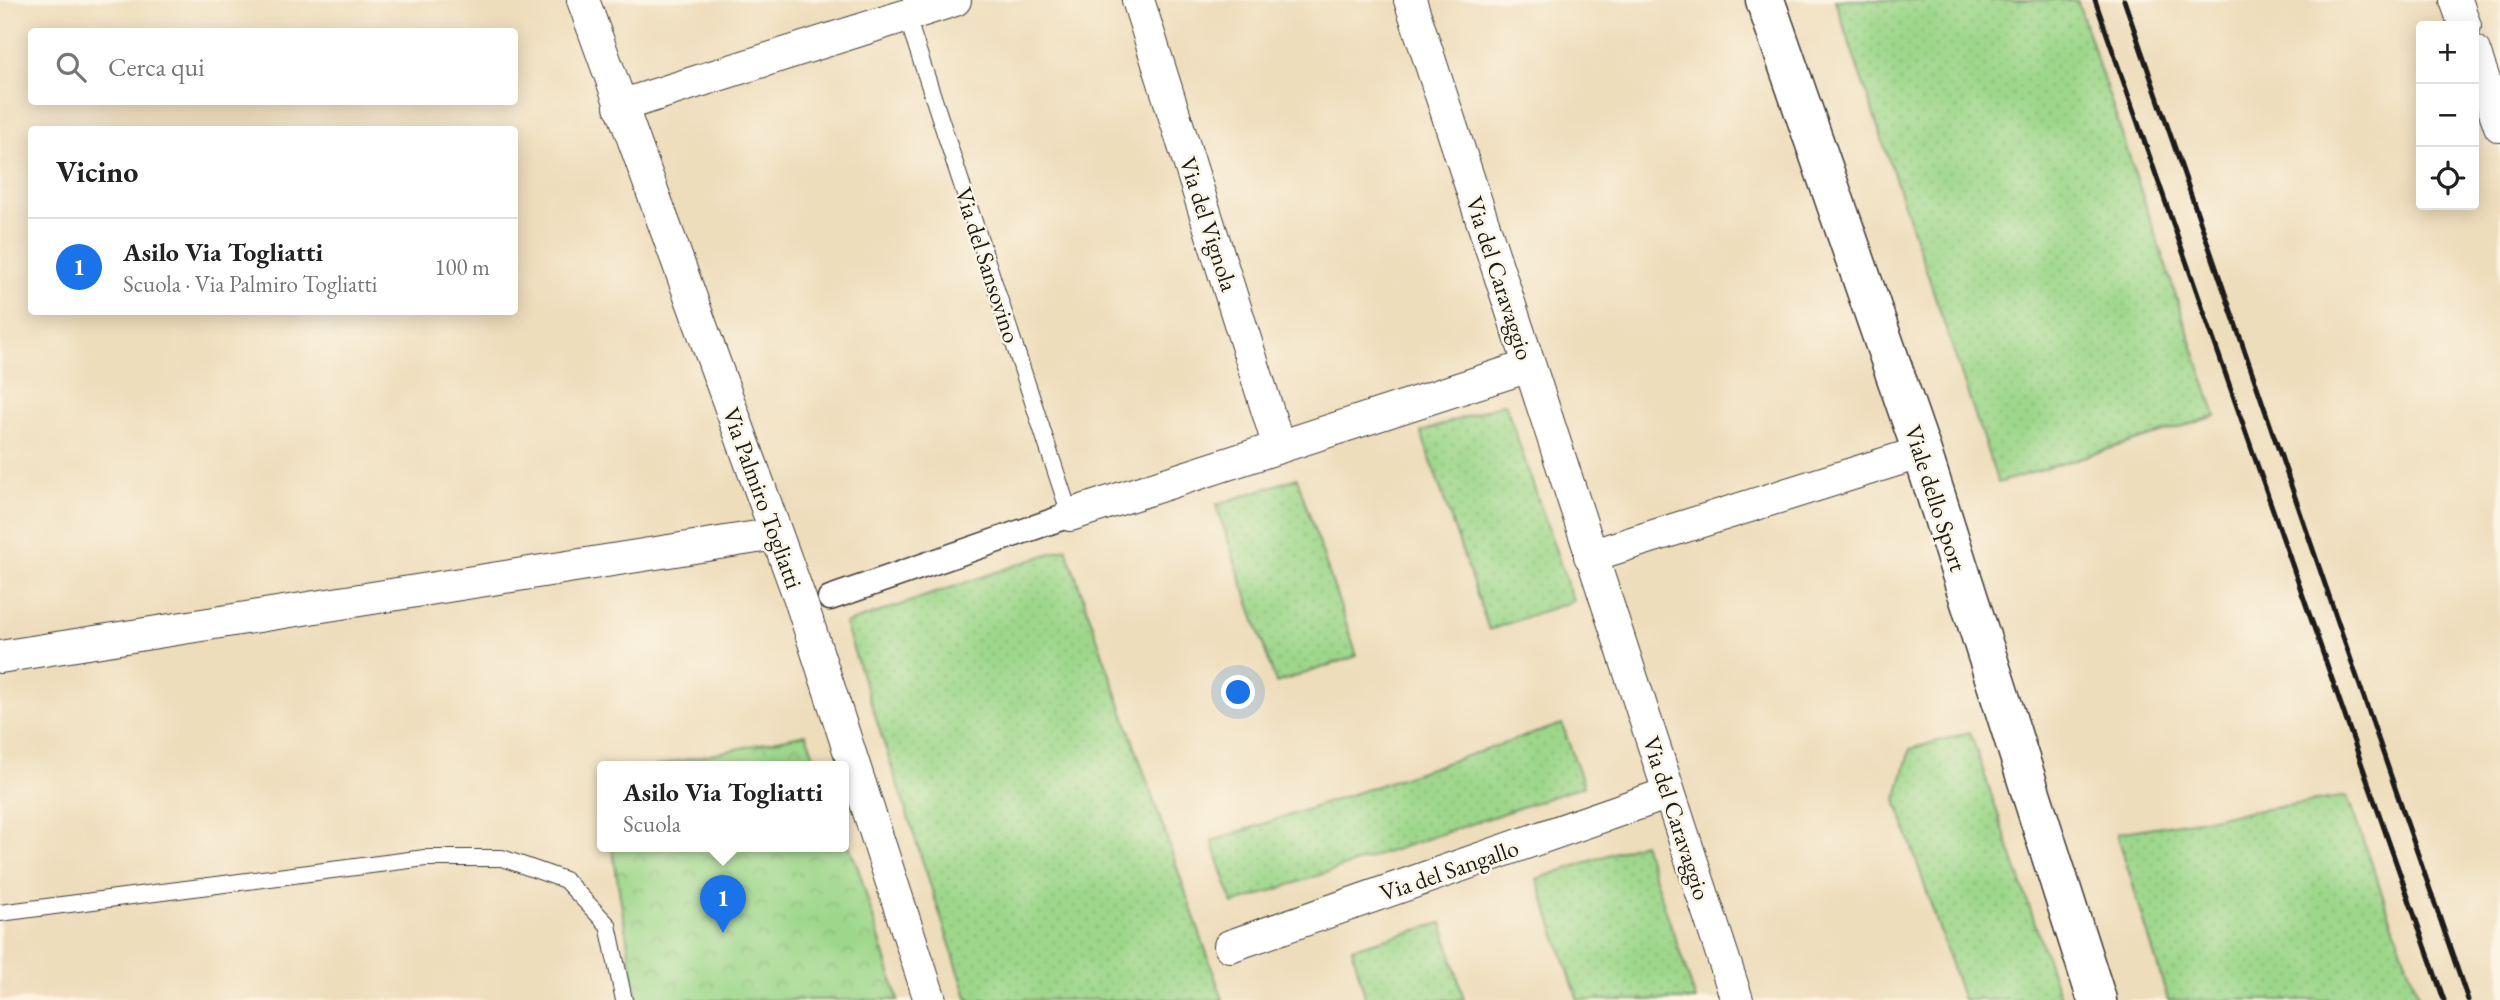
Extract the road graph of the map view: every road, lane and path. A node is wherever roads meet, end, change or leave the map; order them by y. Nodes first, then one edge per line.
1 (583, 0) edge
2 (955, 0) edge
3 (1138, 0) edge
4 (1410, 0) edge
5 (1765, 0) edge
6 (2456, 0) edge
7 (906, 14) junction
8 (2463, 21) edge
9 (2479, 65) edge
10 (620, 106) junction
11 (2500, 126) edge
12 (1529, 366) junction
13 (1279, 447) junction
14 (1922, 452) junction
15 (1070, 515) junction
16 (776, 534) junction
17 (1590, 556) junction
18 (830, 598) dead end
19 (0, 657) edge
20 (1669, 793) junction
21 (0, 913) edge
22 (1230, 946) dead end
23 (625, 1000) edge
24 (930, 1000) edge
25 (1738, 1000) edge
26 (2096, 1000) edge

1 - 10 street, Via Palmiro Togliatti
2 - 7 street
3 - 13 street, Via del Vignola
4 - 12 street, Via del Caravaggio
5 - 14 street, Viale dello Sport
6 - 8 street
7 - 10 street
7 - 15 lane, Via del Sansovino
9 - 11 street
10 - 16 street, Via Palmiro Togliatti
12 - 13 street
12 - 17 street, Via del Caravaggio
13 - 15 street
14 - 17 street
14 - 26 street, Viale dello Sport
15 - 18 street
16 - 19 street
16 - 24 street, Via Palmiro Togliatti
17 - 20 street, Via del Caravaggio
20 - 22 street, Via del Sangallo
20 - 25 street, Via del Caravaggio
21 - 23 lane

